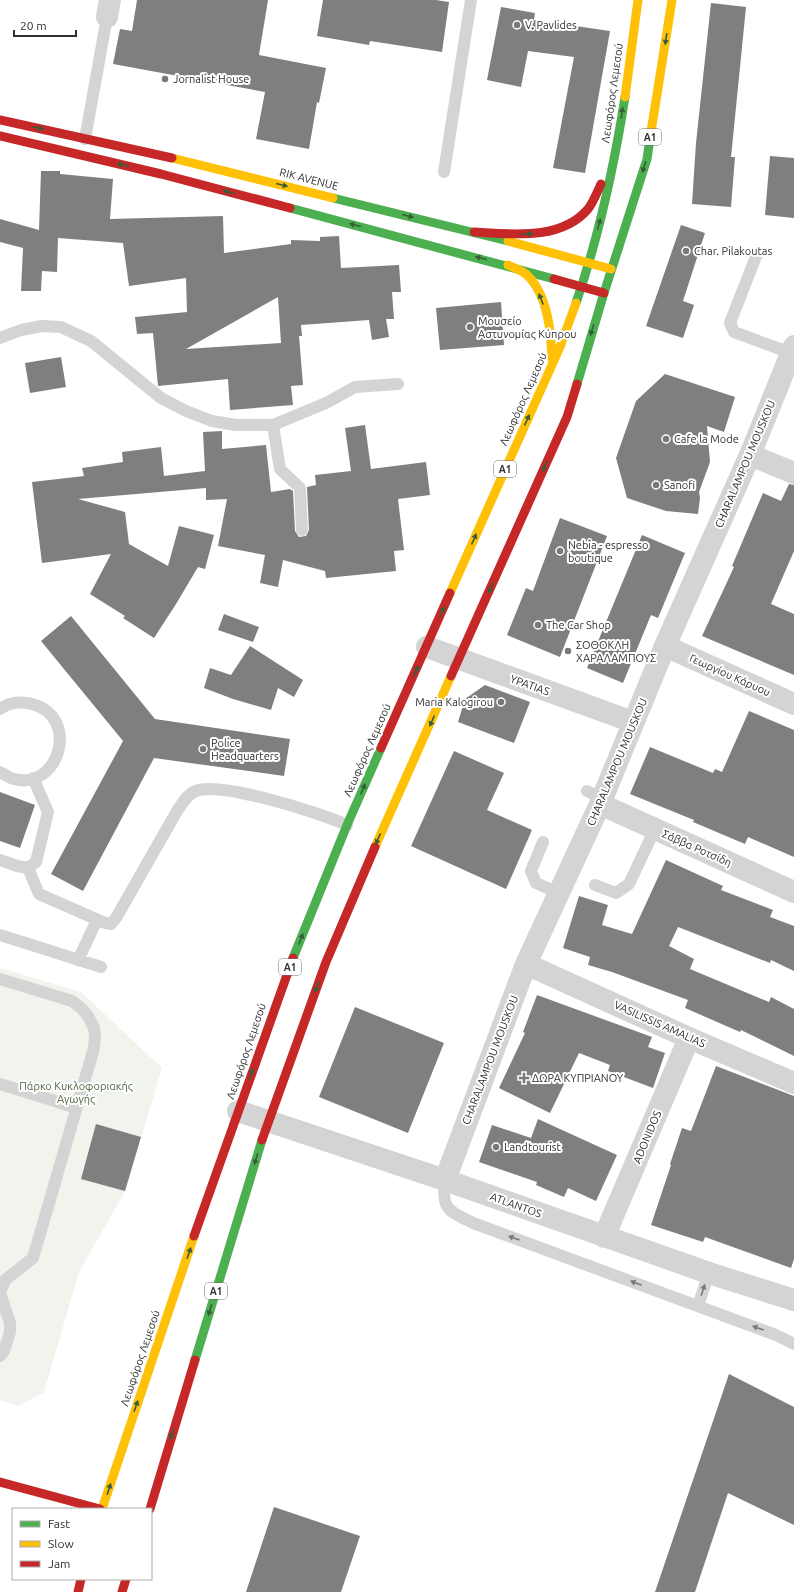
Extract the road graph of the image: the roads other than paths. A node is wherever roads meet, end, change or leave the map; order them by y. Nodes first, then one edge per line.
1 (470, 0) edge
2 (635, 0) edge
3 (672, 0) edge
4 (108, 8) edge
5 (0, 120) edge
6 (0, 136) edge
7 (85, 138) junction
8 (616, 151) junction
9 (444, 172) dead end
10 (474, 232) junction
11 (757, 254) dead end
12 (590, 262) junction
13 (508, 265) junction
14 (611, 269) junction
15 (582, 286) junction
16 (604, 293) junction
17 (0, 338) edge
18 (793, 349) edge
19 (552, 364) junction
20 (398, 384) dead end
21 (273, 425) junction
22 (750, 455) junction
23 (794, 474) edge
24 (302, 530) dead end
25 (665, 646) junction
26 (426, 647) junction
27 (459, 660) junction
28 (794, 704) edge
29 (0, 709) edge
30 (633, 722) junction
31 (0, 772) edge
32 (33, 778) junction
33 (597, 798) junction
34 (347, 825) junction
35 (655, 829) junction
36 (543, 842) dead end
37 (0, 860) edge
38 (28, 868) junction
39 (595, 886) dead end
40 (794, 892) edge
41 (559, 893) junction
42 (97, 920) junction
43 (0, 935) edge
44 (78, 960) junction
45 (526, 964) junction
46 (101, 967) dead end
47 (0, 979) edge
48 (689, 1038) junction
49 (794, 1083) edge
50 (0, 1084) edge
51 (77, 1108) junction
52 (238, 1111) junction
53 (268, 1122) junction
54 (445, 1180) junction
55 (604, 1237) junction
56 (709, 1273) junction
57 (794, 1300) edge
58 (698, 1306) junction
59 (794, 1344) edge
60 (0, 1356) edge
61 (0, 1482) edge
62 (97, 1508) edge
63 (101, 1508) edge
64 (150, 1508) edge
65 (82, 1580) edge
66 (126, 1580) edge
67 (78, 1592) edge
68 (122, 1592) edge

1 - 9 lane
8 -> 2 main road, Λεωφόρος Λεμεσού / A1
3 -> 14 main road, A1
4 - 7 lane
5 -> 7 main road, RIK AVENUE
13 -> 6 main road
7 -> 10 main road, RIK AVENUE
10 -> 8 main road
12 -> 8 main road, Λεωφόρος Λεμεσού / A1
10 - 12 main road, RIK AVENUE
11 - 18 lane
12 - 14 main road, RIK AVENUE
12 - 15 main road, Λεωφόρος Λεμεσού / A1
13 - 15 main road
19 -> 13 main road
14 - 16 main road, A1
15 - 16 main road
15 - 19 main road, Λεωφόρος Λεμεσού / A1
16 -> 27 main road, A1
17 - 21 lane
18 - 22 street, CHARALAMPOU MOUSKOU
26 -> 19 main road, Λεωφόρος Λεμεσού / A1
20 - 21 lane
21 - 24 lane
22 - 23 street
22 - 25 street, CHARALAMPOU MOUSKOU
25 - 28 street, Γεωργίου Κάρυου
25 - 30 street, CHARALAMPOU MOUSKOU
26 - 27 street, YPATIAS
34 -> 26 main road, Λεωφόρος Λεμεσού / A1
27 - 30 street, YPATIAS
27 -> 53 main road, A1
29 - 32 lane
30 - 33 street, CHARALAMPOU MOUSKOU
31 - 32 lane
32 - 38 lane
33 - 35 street, Σάββα Ροτσίδη
33 - 41 street, CHARALAMPOU MOUSKOU
34 - 42 lane
52 -> 34 main road, Λεωφόρος Λεμεσού / A1
35 - 39 lane
35 - 40 street, Σάββα Ροτσίδη
36 - 41 lane
37 - 38 lane
38 - 42 lane
41 - 45 street, CHARALAMPOU MOUSKOU
42 - 44 lane
43 - 44 lane
44 - 46 lane
45 - 48 street, VASILISSIS AMALIAS
45 - 54 street, CHARALAMPOU MOUSKOU
47 - 51 lane
48 - 49 street, VASILISSIS AMALIAS
48 - 55 street, ADONIDOS
50 - 51 lane
51 - 60 lane
52 - 53 street, ATLANTOS
63 -> 52 main road, Λεωφόρος Λεμεσού / A1
53 - 54 street, ATLANTOS
53 -> 64 main road, A1
54 - 55 street, ATLANTOS
58 -> 54 lane
55 - 56 street, ATLANTOS
56 - 57 street, ATLANTOS
58 -> 56 lane
59 -> 58 lane
61 - 62 main road
65 - 67 main road
66 - 68 main road

